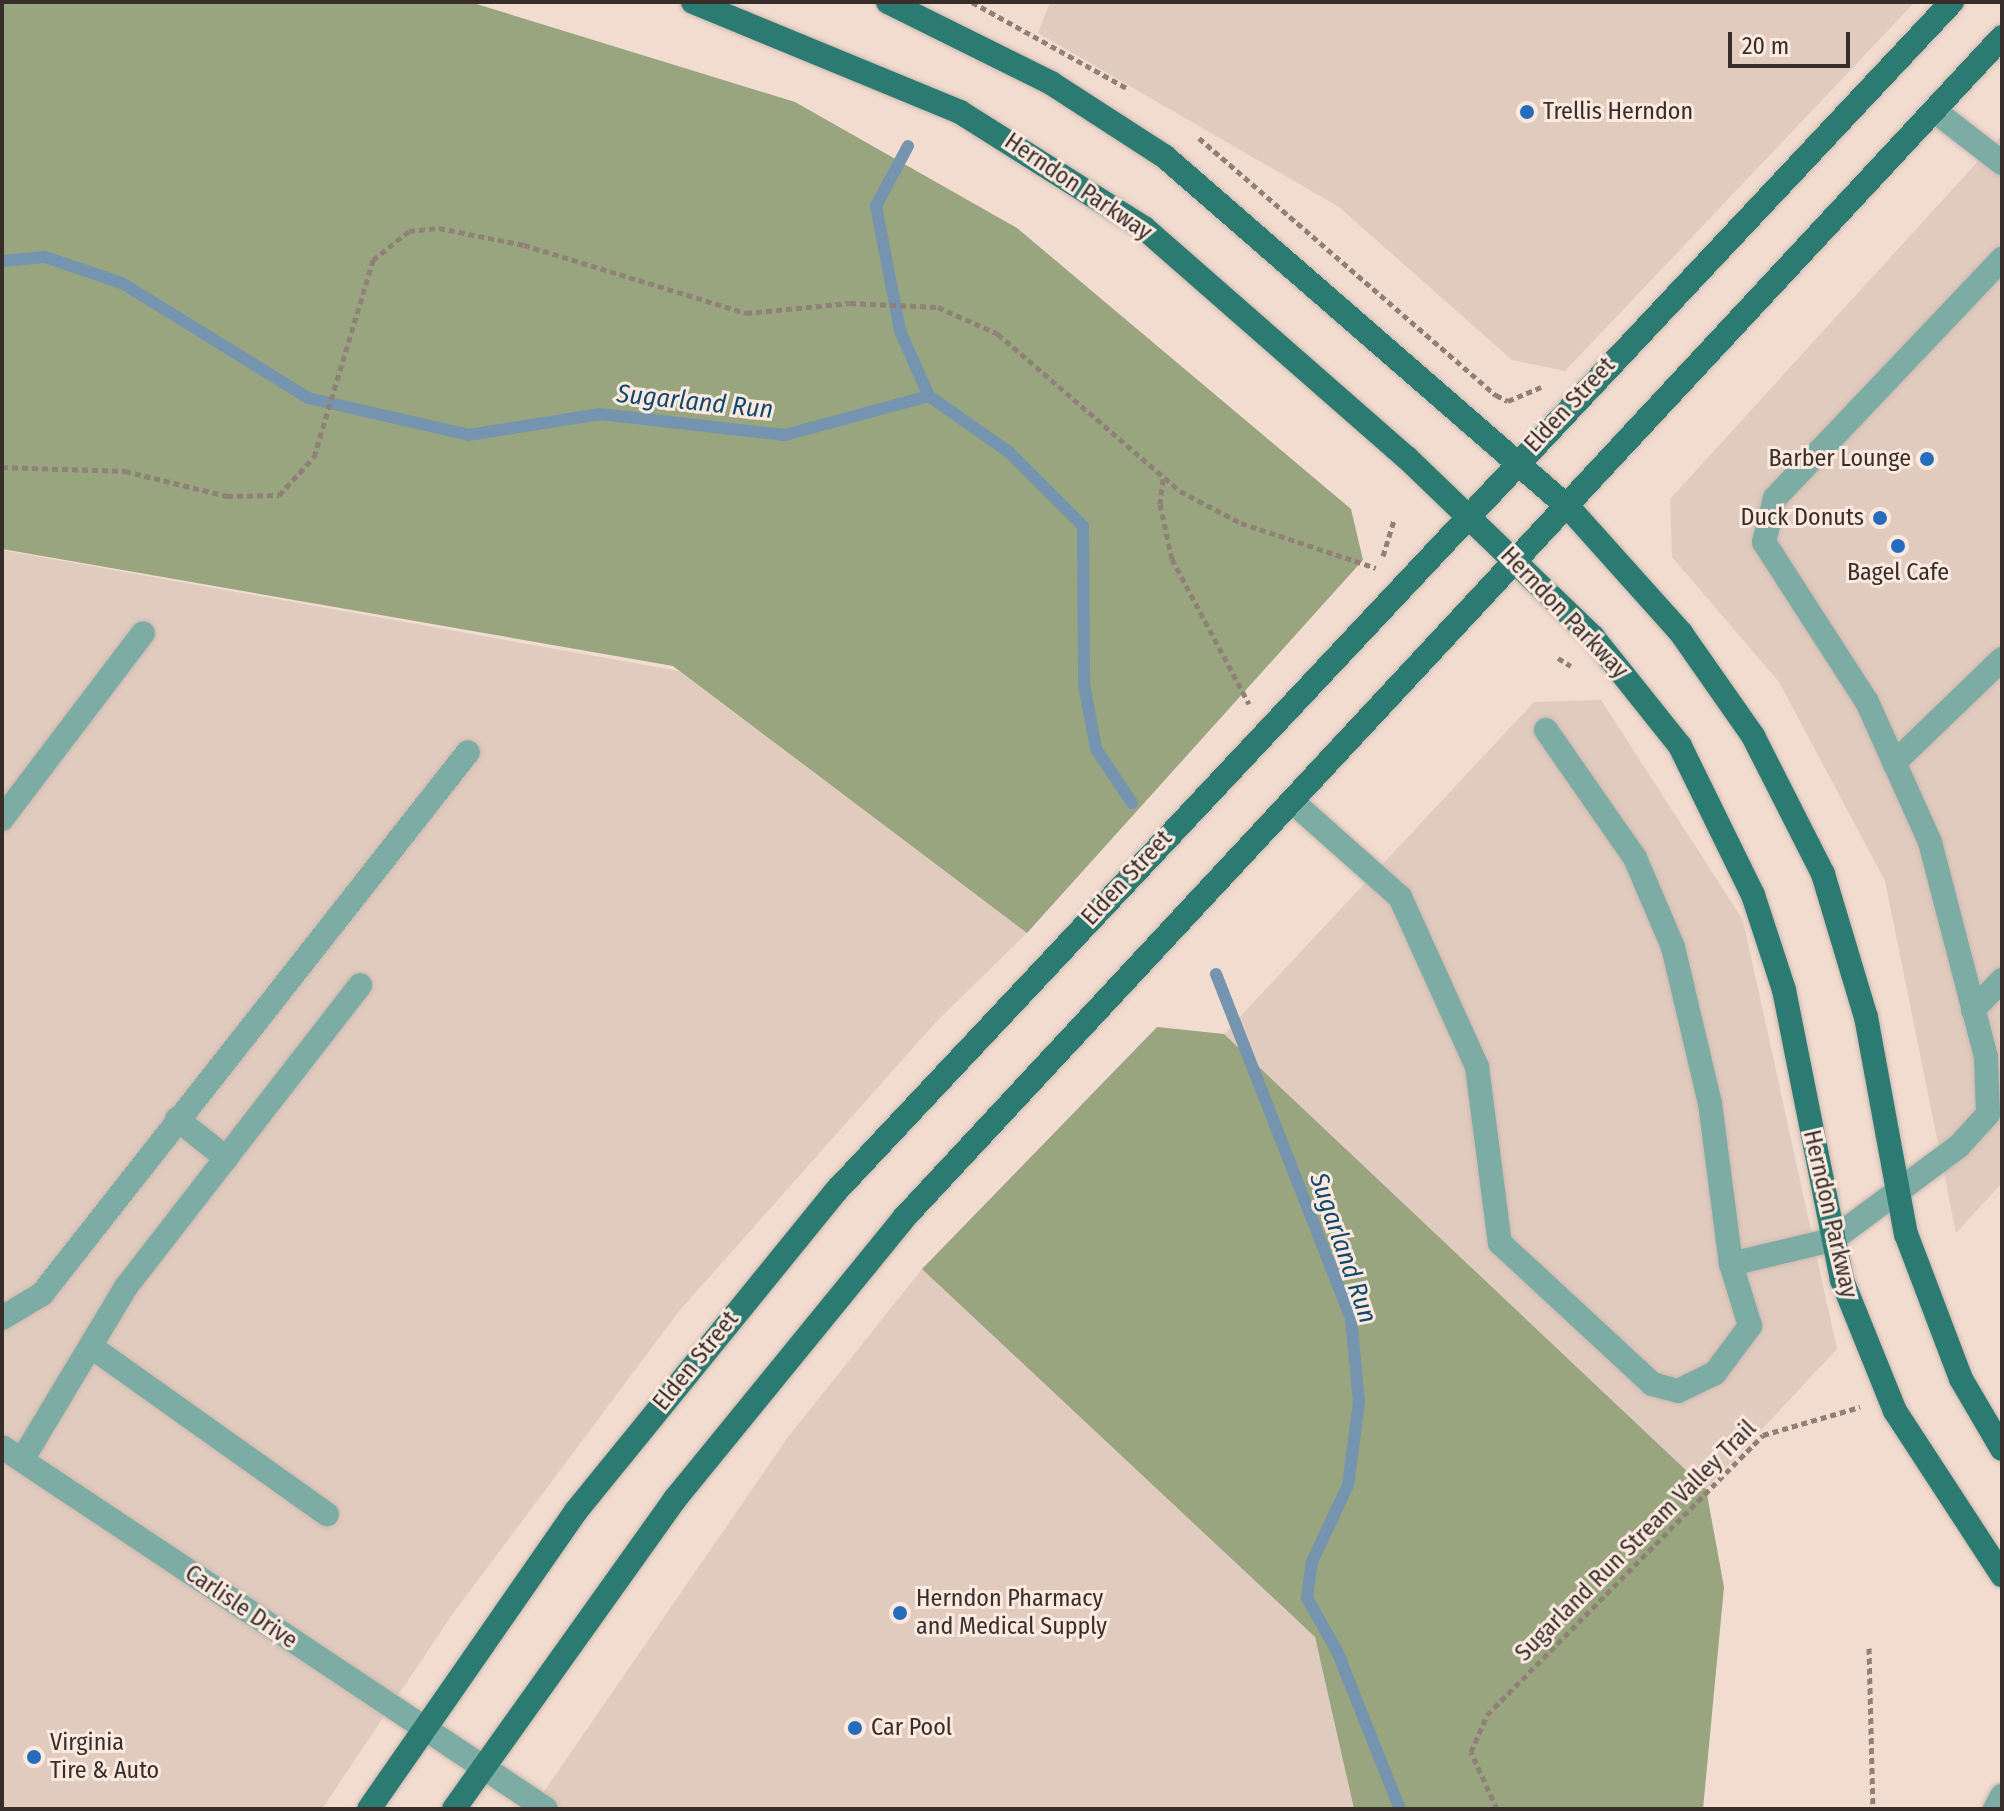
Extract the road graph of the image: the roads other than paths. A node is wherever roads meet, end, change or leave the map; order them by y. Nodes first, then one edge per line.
1 (693, 2) edge
2 (888, 2) edge
3 (1952, 2) edge
4 (2002, 37) edge
5 (1935, 111) junction
6 (2002, 163) edge
7 (2002, 259) edge
8 (1516, 462) junction
9 (1569, 508) junction
10 (1467, 515) junction
11 (1518, 562) junction
12 (143, 633) dead end
13 (2002, 659) edge
14 (1546, 730) dead end
15 (468, 752) dead end
16 (1894, 763) junction
17 (1294, 803) junction
18 (2, 819) edge
19 (2002, 980) edge
20 (360, 985) dead end
21 (1973, 1010) junction
22 (177, 1119) junction
23 (226, 1158) junction
24 (1897, 1190) junction
25 (1832, 1240) junction
26 (1731, 1264) junction
27 (2, 1318) edge
28 (93, 1348) junction
29 (2002, 1449) edge
30 (12, 1454) edge
31 (327, 1514) dead end
32 (2002, 1575) edge
33 (421, 1728) junction
34 (481, 1767) junction
35 (2002, 1796) edge
36 (369, 1809) edge
37 (454, 1809) edge
38 (546, 1809) edge
39 (1995, 1809) edge

1 - 10 main road, Herndon Parkway
2 - 8 main road
3 - 8 main road, Elden Street
4 - 5 main road
5 - 6 street
5 - 9 main road
7 - 16 street
8 - 9 main road
8 - 10 main road, Elden Street
9 - 11 main road
9 - 24 main road
10 - 11 main road, Herndon Parkway
10 - 33 main road, Elden Street
11 - 17 main road
11 - 25 main road, Herndon Parkway
12 - 18 street
13 - 16 street
14 - 26 street
15 - 22 street
16 - 21 street
17 - 26 street
17 - 34 main road
19 - 21 street
20 - 23 street
21 - 24 street
22 - 23 street
22 - 27 street
23 - 28 street
24 - 25 street
24 - 29 main road
25 - 26 street
25 - 32 main road, Herndon Parkway
28 - 30 street
28 - 31 street
30 - 33 street, Carlisle Drive
33 - 34 street, Carlisle Drive
33 - 36 main road, Elden Street
34 - 37 main road
34 - 38 street, Carlisle Drive
35 - 39 street

